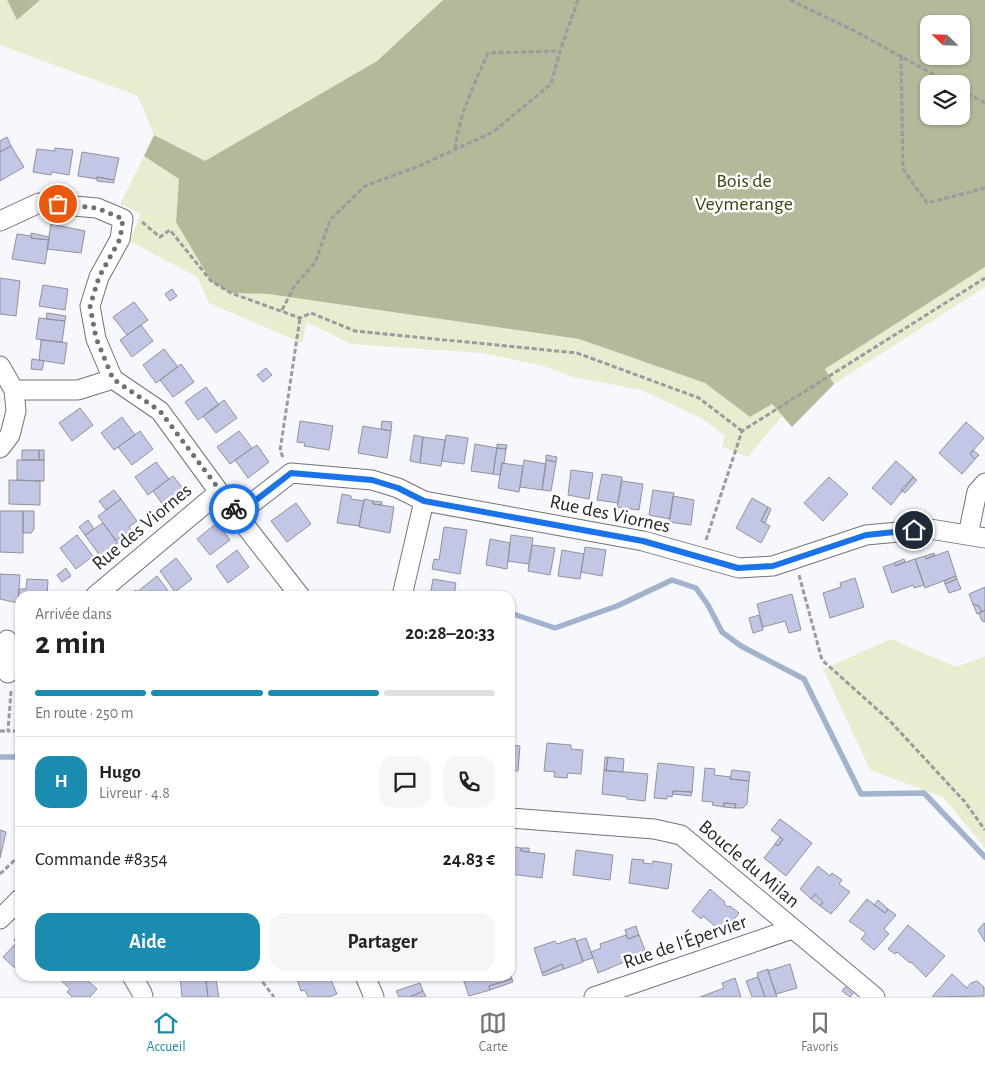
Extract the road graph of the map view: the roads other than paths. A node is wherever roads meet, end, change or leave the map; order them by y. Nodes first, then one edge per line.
1 (0, 221) edge
2 (0, 366) edge
3 (113, 379) junction
4 (14, 390) junction
5 (0, 448) edge
6 (985, 483) edge
7 (219, 492) junction
8 (424, 501) junction
9 (238, 514) junction
10 (977, 536) edge
11 (101, 591) edge
12 (296, 591) edge
13 (403, 591) edge
14 (9, 640) edge
15 (8, 673) road end
16 (515, 818) edge
17 (792, 929) junction
18 (135, 981) edge
19 (367, 981) edge
20 (143, 997) edge
21 (374, 997) edge
22 (594, 997) edge
23 (875, 997) edge

1 - 3 street
2 - 4 street
3 - 4 street
3 - 7 street
4 - 5 street
6 - 10 street
7 - 9 street, Rue des Viornes
7 - 11 street, Rue des Viornes
8 - 9 street, Rue des Viornes
8 - 10 street, Rue des Viornes
8 - 13 street
9 - 12 street, Rue des Viornes
14 - 15 street
16 - 17 street, Boucle du Milan
17 - 22 street, Rue de l'Épervier
17 - 23 street, Boucle du Milan
18 - 20 street
19 - 21 street

